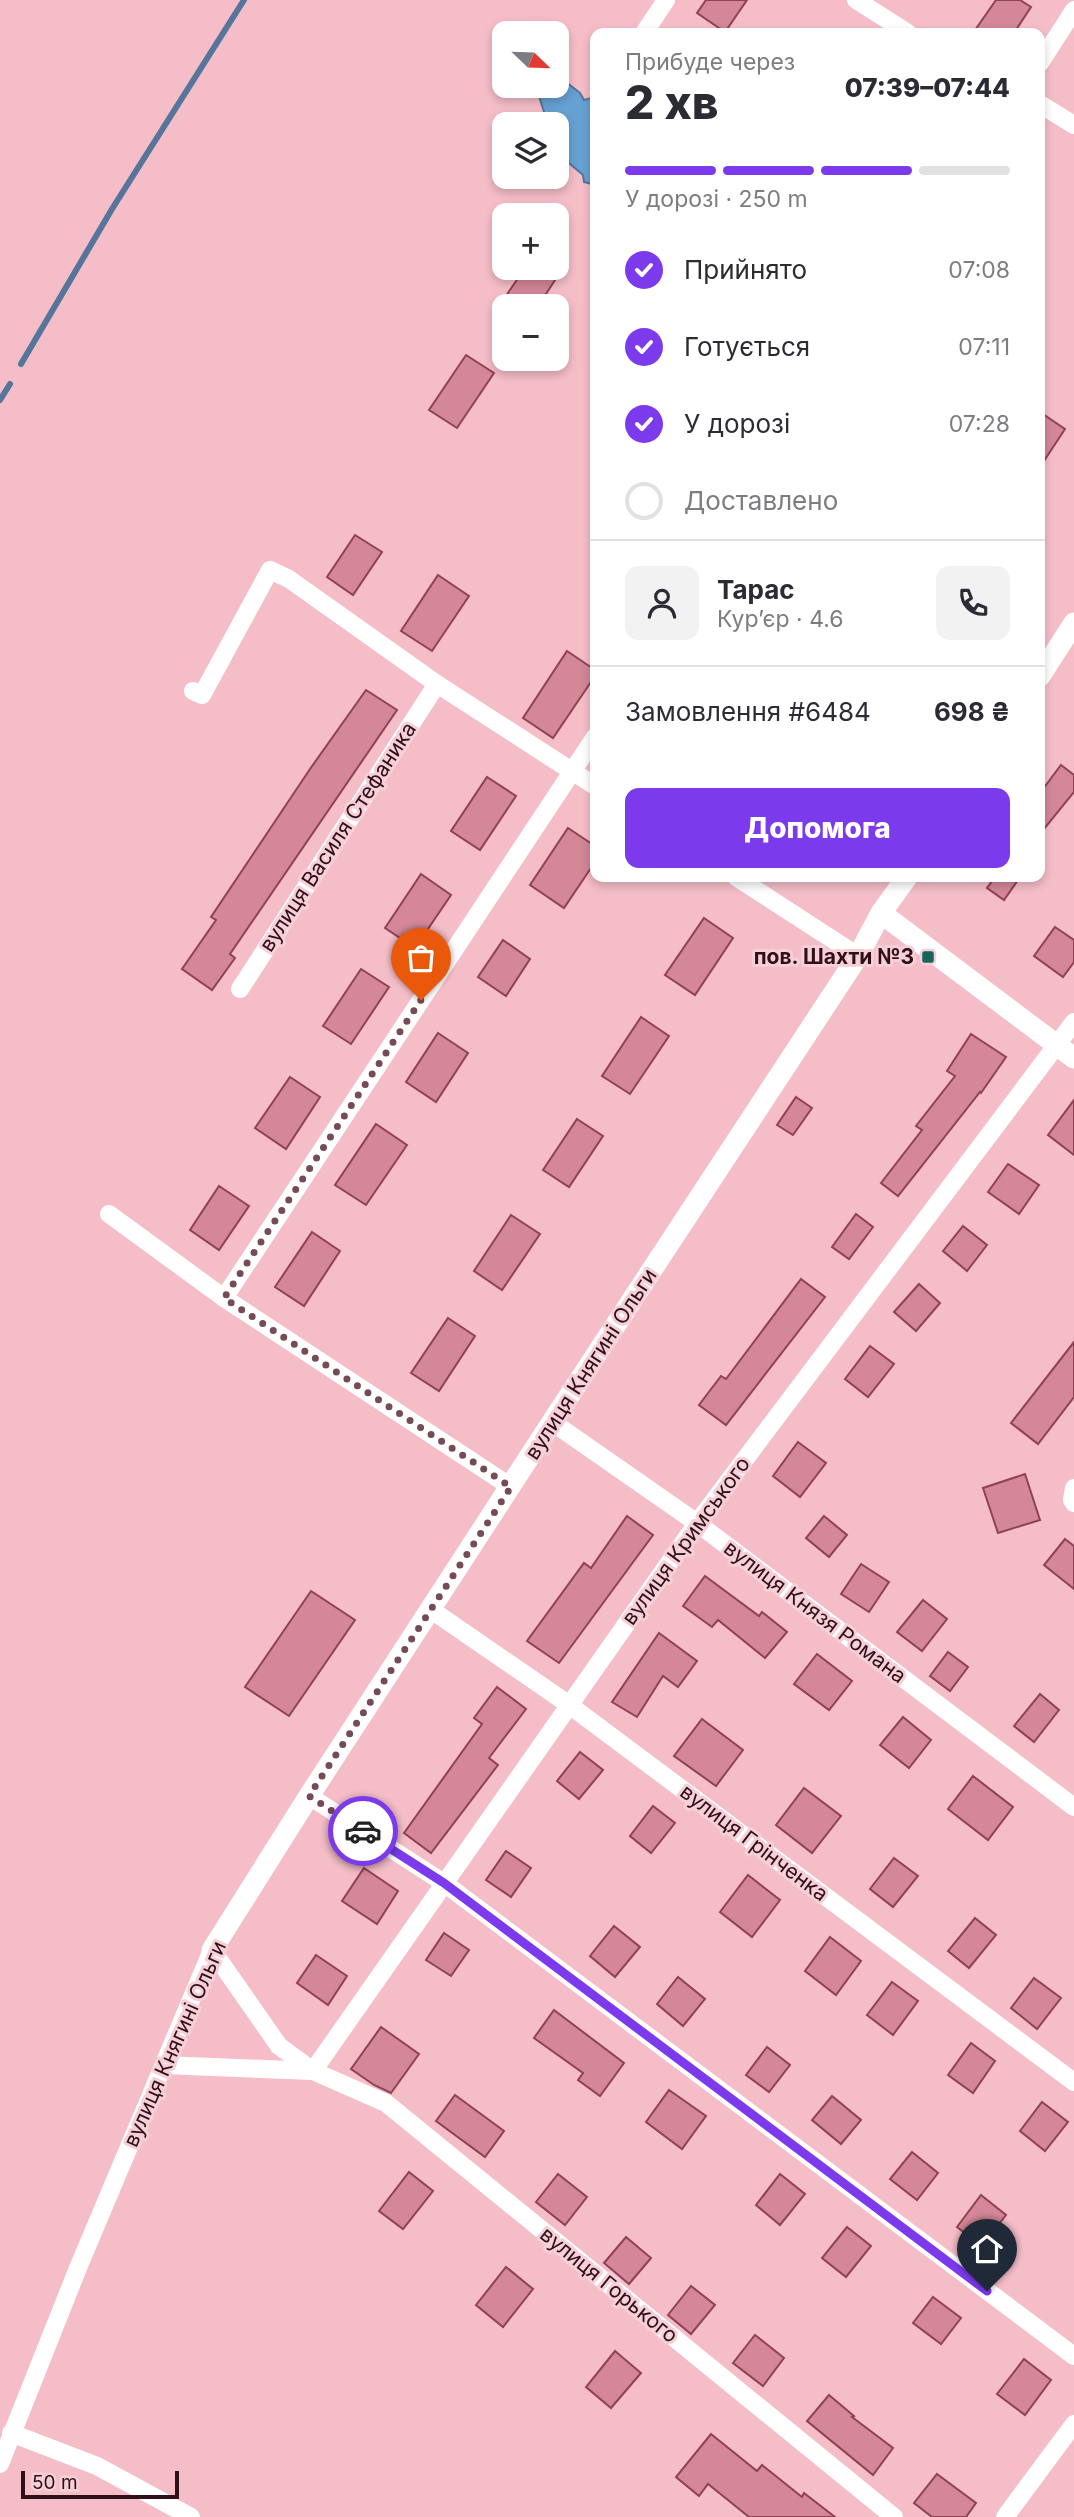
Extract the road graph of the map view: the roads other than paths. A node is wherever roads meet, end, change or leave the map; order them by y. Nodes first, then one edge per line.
1 (666, 0) edge
2 (856, 0) edge
3 (1074, 10) edge
4 (647, 28) edge
5 (900, 28) edge
6 (1045, 56) edge
7 (1045, 107) edge
8 (1074, 125) edge
9 (1074, 623) edge
10 (1045, 668) edge
11 (437, 684) junction
12 (193, 691) dead end
13 (590, 744) edge
14 (572, 771) junction
15 (590, 783) edge
16 (744, 882) edge
17 (903, 882) edge
18 (881, 914) junction
19 (858, 956) junction
20 (240, 989) dead end
21 (1074, 1022) edge
22 (1056, 1046) junction
23 (1074, 1058) edge
24 (109, 1214) dead end
25 (224, 1298) junction
26 (552, 1422) junction
27 (511, 1487) junction
28 (1074, 1489) edge
29 (1074, 1503) edge
30 (697, 1523) junction
31 (430, 1609) junction
32 (568, 1704) junction
33 (309, 1796) junction
34 (1074, 1807) edge
35 (444, 1883) junction
36 (212, 1950) junction
37 (164, 2065) junction
38 (313, 2071) junction
39 (1074, 2082) edge
40 (1074, 2356) edge
41 (1074, 2424) edge
42 (11, 2432) junction
43 (0, 2464) edge
44 (191, 2517) edge
45 (894, 2517) edge
46 (1005, 2517) edge

1 - 4 street
2 - 5 street
3 - 6 street
7 - 8 street
9 - 10 street
11 - 12 street
11 - 14 street
11 - 20 street, вулиця Василя Стефаника
13 - 14 street
14 - 15 street
14 - 25 street
16 - 19 street
17 - 18 street, вулиця Княгині Ольги
18 - 19 street, вулиця Княгині Ольги
18 - 22 street
19 - 26 street, вулиця Княгині Ольги
21 - 22 street, вулиця Кримського
22 - 23 street
22 - 30 street, вулиця Кримського
24 - 25 street
25 - 27 street
26 - 27 street, вулиця Княгині Ольги
26 - 30 street, вулиця Князя Романа
27 - 31 street, вулиця Княгині Ольги
28 - 29 street
30 - 32 street, вулиця Кримського
30 - 34 street, вулиця Князя Романа
31 - 32 street, вулиця Грінченка
31 - 33 street, вулиця Княгині Ольги
32 - 35 street, вулиця Кримського
32 - 39 street, вулиця Грінченка
33 - 35 street
33 - 36 street, вулиця Княгині Ольги
35 - 38 street, вулиця Кримського
35 - 40 street
36 - 37 street, вулиця Княгині Ольги
36 - 38 street
37 - 38 street
37 - 42 street, вулиця Княгині Ольги
38 - 45 street, вулиця Горького
41 - 46 street
42 - 43 street, вулиця Княгині Ольги
42 - 44 street

